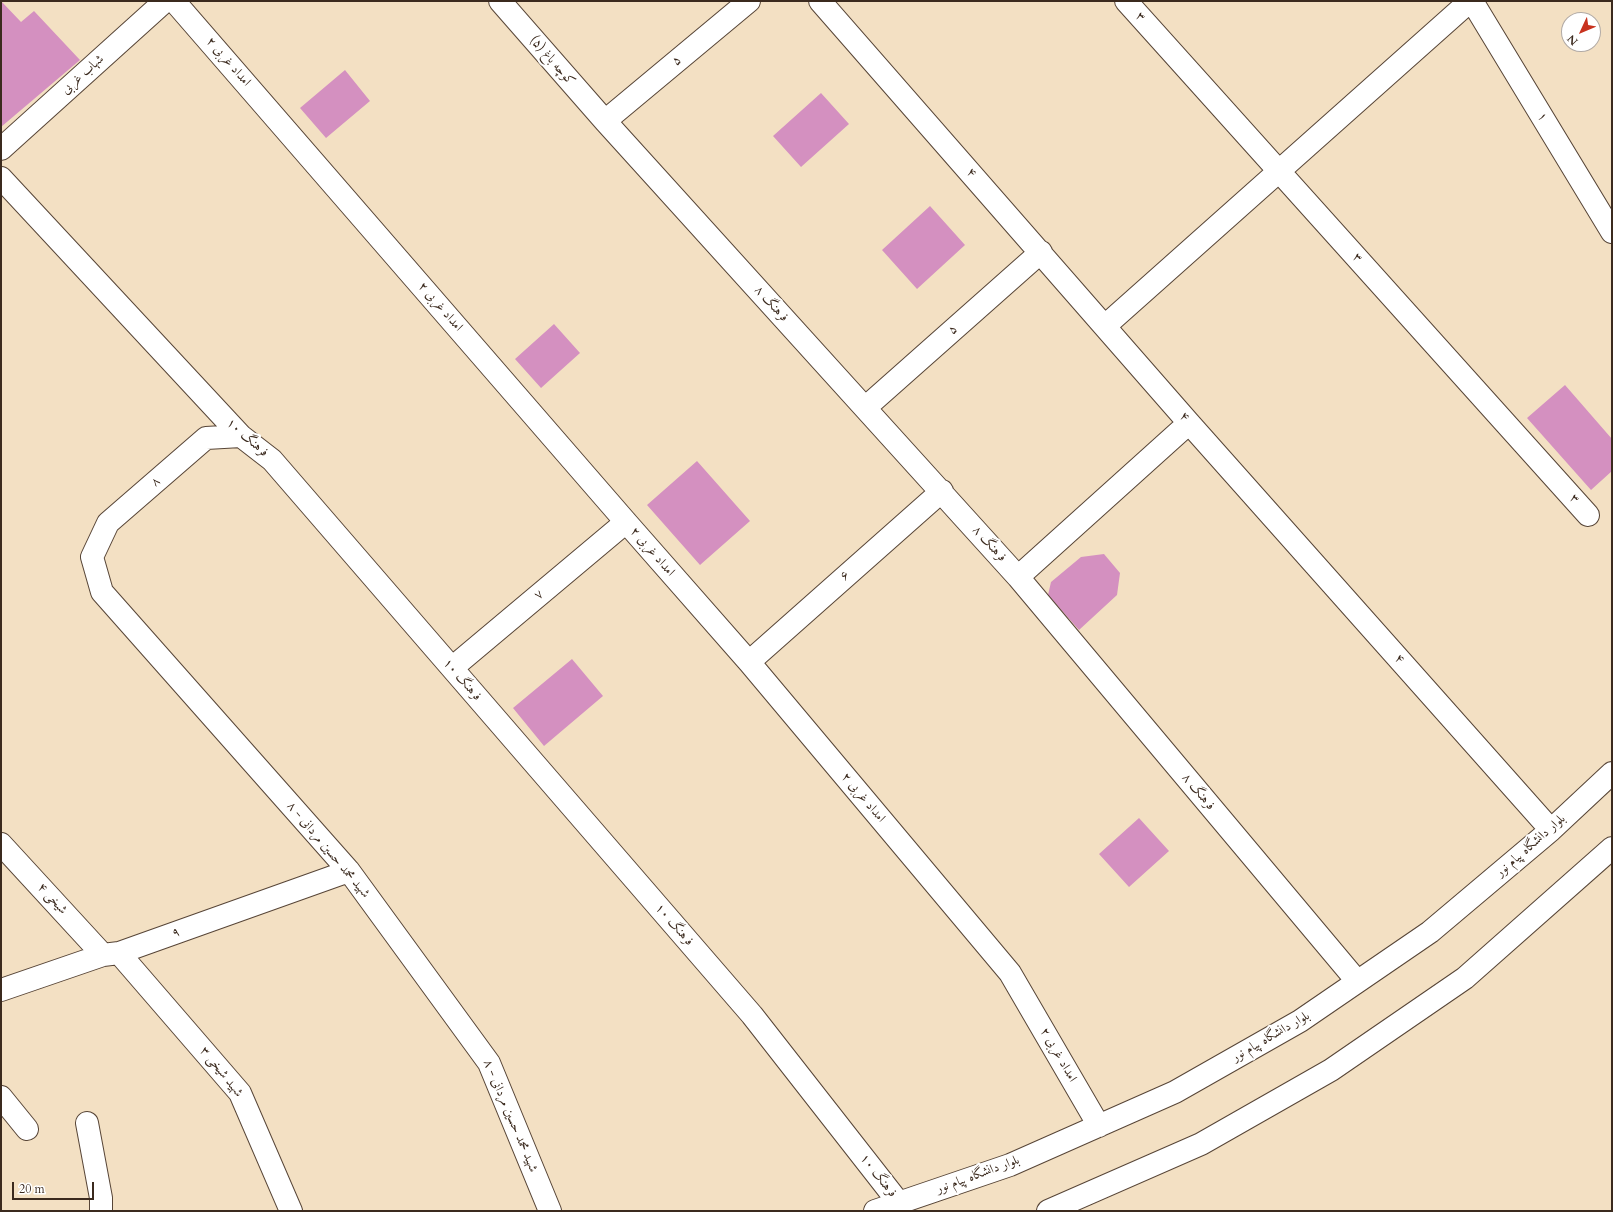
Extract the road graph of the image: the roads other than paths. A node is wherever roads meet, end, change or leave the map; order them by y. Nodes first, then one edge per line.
1 (165, 1) edge
2 (174, 1) edge
3 (500, 1) edge
4 (749, 1) edge
5 (820, 1) edge
6 (1126, 1) edge
7 (1471, 1) edge
8 (605, 121) junction
9 (1, 149) edge
10 (1279, 171) junction
11 (1, 178) edge
12 (1612, 232) edge
13 (1041, 252) junction
14 (1105, 326) junction
15 (866, 408) junction
16 (1190, 423) junction
17 (241, 436) junction
18 (942, 491) junction
19 (1588, 516) dead end
20 (626, 522) junction
21 (92, 558) joint
22 (1018, 577) junction
23 (749, 662) junction
24 (452, 668) junction
25 (1612, 773) edge
26 (1551, 830) junction
27 (1, 844) edge
28 (1612, 848) edge
29 (349, 871) junction
30 (111, 954) junction
31 (1357, 981) junction
32 (1, 990) edge
33 (1, 1097) edge
34 (86, 1123) dead end
35 (1099, 1126) junction
36 (27, 1129) dead end
37 (899, 1203) junction
38 (101, 1211) edge
39 (291, 1211) edge
40 (550, 1211) edge
41 (875, 1211) edge
42 (1048, 1211) edge

1 - 9 street, شهاب غربی
2 - 20 street, امداد غربی ۲
3 - 8 street, کوچه باغ (۵)
4 - 8 street, ۵
5 - 13 street, ۴
6 - 10 street, ۳
7 - 10 street
7 - 12 street, ۱
8 - 15 street, فرهنگ ۸
10 - 14 street
10 - 19 street, ۳
11 - 17 street, فرهنگ ۱۰
13 - 14 street, ۴
13 - 15 street, ۵
14 - 16 street, ۴
15 - 18 street, فرهنگ ۸
16 - 22 street
16 - 26 street, ۴
17 - 21 street, ۸
17 - 24 street, فرهنگ ۱۰
18 - 22 street, فرهنگ ۸
18 - 23 street, ۶
20 - 23 street, امداد غربی ۲
20 - 24 street, ۷
21 - 29 street, شهید محمد حسین مردانی - ۸
22 - 31 street, فرهنگ ۸
23 - 35 street, امداد غربی ۲
24 - 37 street, فرهنگ ۱۰
25 - 26 street, بلوار دانشگاه پیام نور
26 - 31 street, بلوار دانشگاه پیام نور
27 - 30 street, شیخی ۴
28 - 42 street
29 - 30 street, ۹
29 - 40 street, شهید محمد حسین مردانی - ۸
30 - 32 street, ۹
30 - 39 street, شهید شیخی ۳
31 - 35 street, بلوار دانشگاه پیام نور
33 - 36 street
34 - 38 street
35 - 37 street, بلوار دانشگاه پیام نور
37 - 41 street, بلوار دانشگاه پیام نور

